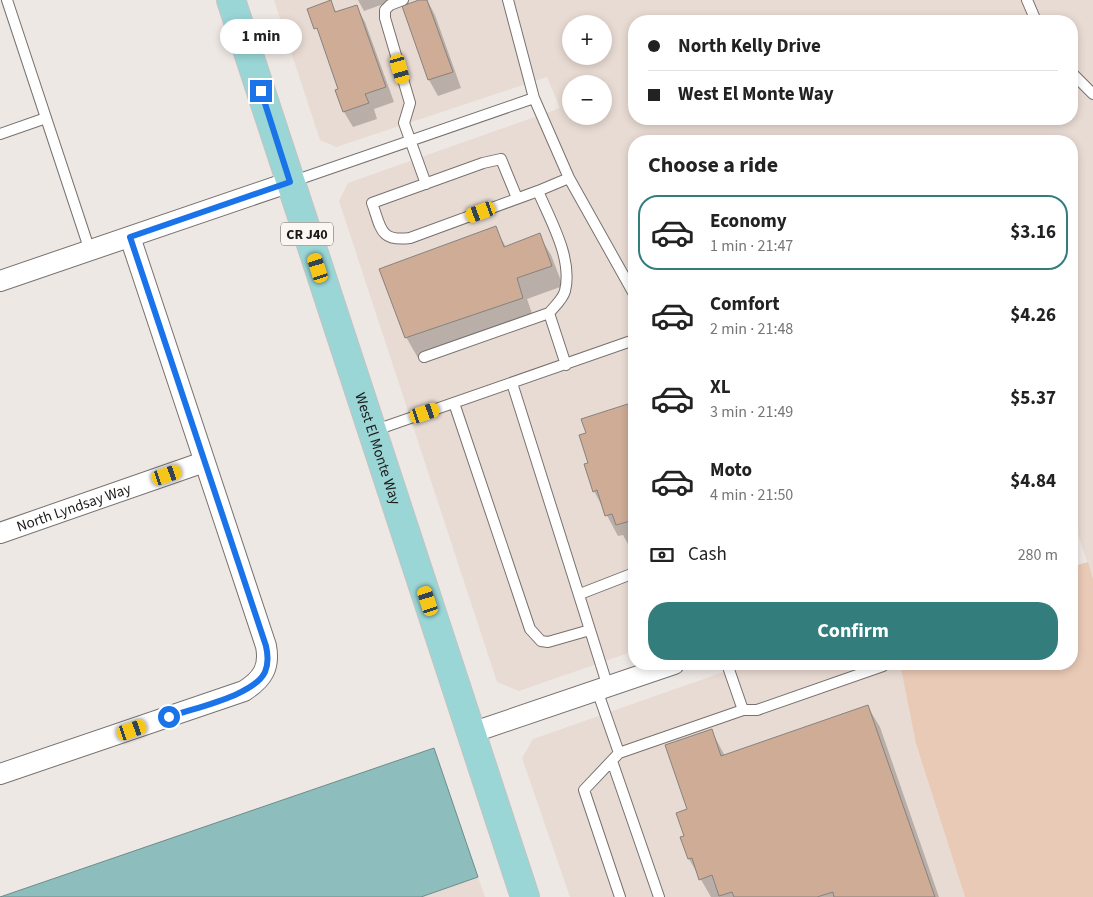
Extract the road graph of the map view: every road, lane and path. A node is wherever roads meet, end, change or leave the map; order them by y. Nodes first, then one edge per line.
1 (7, 0) edge
2 (231, 0) edge
3 (403, 0) edge
4 (508, 0) edge
5 (1027, 0) edge
6 (1033, 15) edge
7 (1078, 79) edge
8 (1093, 94) edge
9 (534, 98) junction
10 (46, 118) junction
11 (0, 134) edge
12 (412, 141) junction
13 (569, 178) junction
14 (290, 182) junction
15 (426, 184) junction
16 (538, 191) junction
17 (517, 198) junction
18 (130, 237) junction
19 (90, 250) junction
20 (0, 281) edge
21 (628, 283) edge
22 (549, 313) junction
23 (628, 342) edge
24 (424, 356) dead end
25 (566, 364) junction
26 (512, 383) junction
27 (454, 403) junction
28 (373, 431) junction
29 (204, 462) junction
30 (0, 533) edge
31 (628, 575) edge
32 (580, 594) junction
33 (590, 630) junction
34 (657, 670) edge
35 (729, 670) edge
36 (872, 670) edge
37 (602, 689) junction
38 (743, 710) junction
39 (471, 733) junction
40 (619, 753) junction
41 (612, 761) junction
42 (0, 774) edge
43 (525, 897) edge
44 (620, 897) edge
45 (658, 897) edge

1 - 10 lane
2 - 14 main road, West El Monte Way / CR J40
3 - 12 lane
4 - 9 lane
5 - 6 lane
7 - 8 lane
9 - 12 lane
9 - 13 lane
10 - 11 lane
10 - 19 lane
12 - 14 lane
12 - 15 lane
13 - 16 lane
13 - 21 lane
14 - 18 street
14 - 28 main road, West El Monte Way / CR J40
15 - 17 lane
15 - 17 lane
16 - 17 lane
16 - 22 lane
18 - 19 street
18 - 29 street
19 - 20 street
22 - 24 lane
22 - 25 lane
23 - 25 lane
25 - 26 lane
26 - 27 lane
26 - 32 lane
27 - 28 lane
27 - 33 lane
28 - 39 main road, West El Monte Way / CR J40
29 - 30 street, North Lyndsay Way
29 - 42 street
31 - 32 lane
32 - 33 lane
33 - 37 lane
34 - 37 street
35 - 38 lane
36 - 38 lane
37 - 39 street
37 - 40 lane
38 - 40 lane
39 - 43 main road, West El Monte Way / CR J40
40 - 41 lane
41 - 44 lane
41 - 45 lane

